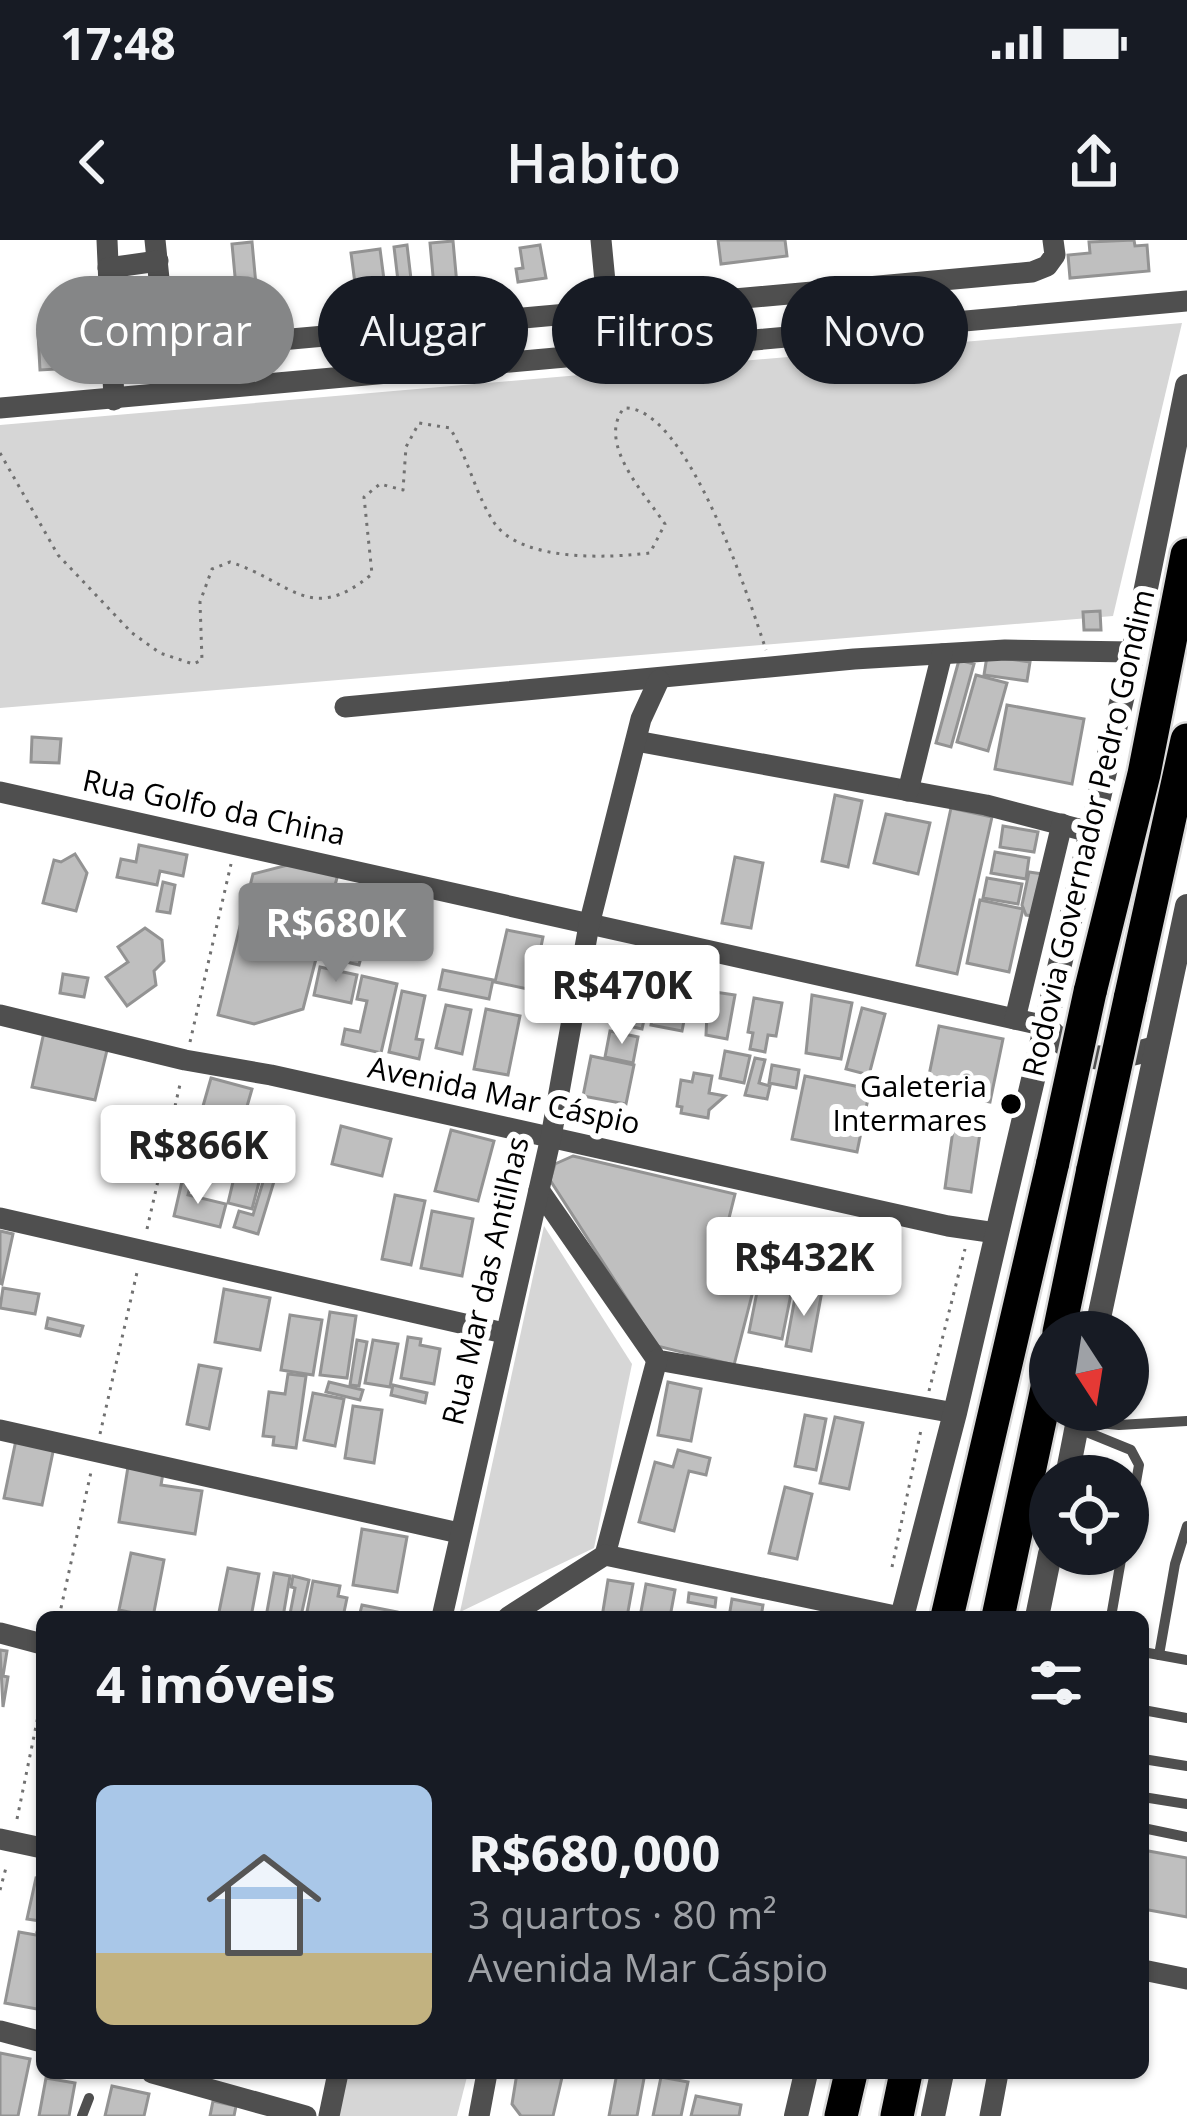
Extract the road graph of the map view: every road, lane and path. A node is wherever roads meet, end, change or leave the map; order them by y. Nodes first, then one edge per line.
1 (107, 240) edge
2 (601, 240) edge
3 (1053, 240) edge
4 (156, 250) edge
5 (108, 268) junction
6 (604, 276) edge
7 (757, 299) edge
8 (1187, 301) edge
9 (552, 318) edge
10 (1187, 386) edge
11 (114, 400) junction
12 (0, 408) edge
13 (0, 453) edge
14 (1187, 555) edge
15 (1133, 652) junction
16 (942, 654) junction
17 (772, 668) junction
18 (659, 680) junction
19 (345, 707) dead end
20 (636, 740) junction
21 (1187, 740) edge
22 (908, 790) junction
23 (0, 792) edge
24 (1062, 824) junction
25 (1090, 832) junction
26 (236, 843) junction
27 (1187, 906) edge
28 (589, 925) junction
29 (1184, 936) edge
30 (0, 1015) edge
31 (1015, 1018) junction
32 (1046, 1026) junction
33 (1155, 1048) junction
34 (185, 1060) junction
35 (1019, 1131) junction
36 (1137, 1131) junction
37 (551, 1137) junction
38 (539, 1190) junction
39 (0, 1218) edge
40 (996, 1233) junction
41 (142, 1250) junction
42 (1064, 1311) edge
43 (1100, 1311) edge
44 (504, 1333) junction
45 (657, 1360) junction
46 (955, 1412) junction
47 (1187, 1421) edge
48 (1149, 1423) edge
49 (0, 1430) edge
50 (1038, 1431) edge
51 (1097, 1431) edge
52 (97, 1450) junction
53 (1135, 1455) edge
54 (1187, 1526) edge
55 (459, 1533) junction
56 (605, 1555) junction
57 (1046, 1575) edge
58 (1118, 1575) edge
59 (60, 1611) edge
60 (443, 1611) edge
61 (517, 1611) edge
62 (873, 1611) edge
63 (904, 1611) edge
64 (948, 1611) edge
65 (999, 1611) edge
66 (1038, 1611) edge
67 (1112, 1611) edge
68 (0, 1633) edge
69 (36, 1642) edge
70 (1149, 1653) edge
71 (1160, 1655) junction
72 (1187, 1660) edge
73 (1149, 1711) edge
74 (1187, 1718) edge
75 (36, 1721) edge
76 (1149, 1760) edge
77 (1187, 1766) edge
78 (1149, 1798) edge
79 (1187, 1804) edge
80 (1149, 1829) edge
81 (1187, 1837) edge
82 (6, 1840) edge
83 (36, 1847) edge
84 (0, 1890) edge
85 (1149, 1971) edge
86 (1187, 1979) edge
87 (0, 2031) edge
88 (36, 2040) edge
89 (173, 2079) edge
90 (337, 2079) edge
91 (486, 2079) edge
92 (805, 2079) edge
93 (850, 2079) edge
94 (905, 2079) edge
95 (941, 2079) edge
96 (997, 2079) edge
97 (89, 2098) dead end
98 (82, 2116) edge
99 (306, 2116) edge
100 (329, 2116) edge
101 (479, 2116) edge
102 (796, 2116) edge
103 (841, 2116) edge
104 (897, 2116) edge
105 (934, 2116) edge
106 (990, 2116) edge

1 - 5 street
2 - 6 street
3 - 7 street
4 - 5 street
4 - 9 street
5 - 11 street
8 - 11 street
10 - 15 street
11 - 12 street
13 - 17 path
14 - 64 highway, Rodovia Governador Pedro Gondim, bridge
15 - 16 street
15 - 25 street
16 - 17 street
16 - 22 street
17 - 18 street
18 - 19 street
18 - 20 street, Rua Mar das Antilhas
20 - 22 street
20 - 28 street, Rua Mar das Antilhas
21 - 42 highway, bridge
22 - 24 street
23 - 26 street, Rua Golfo da China
24 - 25 street
24 - 31 street
25 - 32 street
26 - 28 street, Rua Golfo da China
26 - 34 path
27 - 29 street
28 - 31 street, Rua Golfo da China
28 - 37 street, Rua Mar das Antilhas
29 - 33 street
30 - 34 street, Avenida Mar Cáspio
31 - 32 street, Rua Golfo da China
32 - 33 street
32 - 35 street
33 - 36 street
34 - 37 street, Avenida Mar Cáspio
34 - 41 path
35 - 36 street
35 - 40 street
36 - 43 street
37 - 38 street, Rua Mar das Antilhas
37 - 40 street, Avenida Mar Cáspio
38 - 44 street, Rua Mar das Antilhas
38 - 45 street
39 - 41 street
40 - 46 street
41 - 44 street
41 - 52 path
44 - 55 street, Rua Mar das Antilhas
45 - 46 street
45 - 56 street
46 - 63 street
47 - 48 lane
49 - 52 street
50 - 65 highway
51 - 53 lane
52 - 55 street
52 - 59 path
54 - 71 lane
55 - 60 street, Rua Mar das Antilhas
56 - 61 street
56 - 62 street
57 - 66 street
58 - 67 lane
68 - 69 street
70 - 71 lane
71 - 72 lane
73 - 74 lane
75 - 82 path
76 - 77 lane
78 - 79 lane
80 - 81 lane
82 - 83 street
82 - 84 path
85 - 86 street
87 - 88 street
89 - 99 street
90 - 100 street
91 - 101 street
92 - 102 street
93 - 103 highway
94 - 104 highway
95 - 105 street
96 - 106 street
97 - 98 lane

